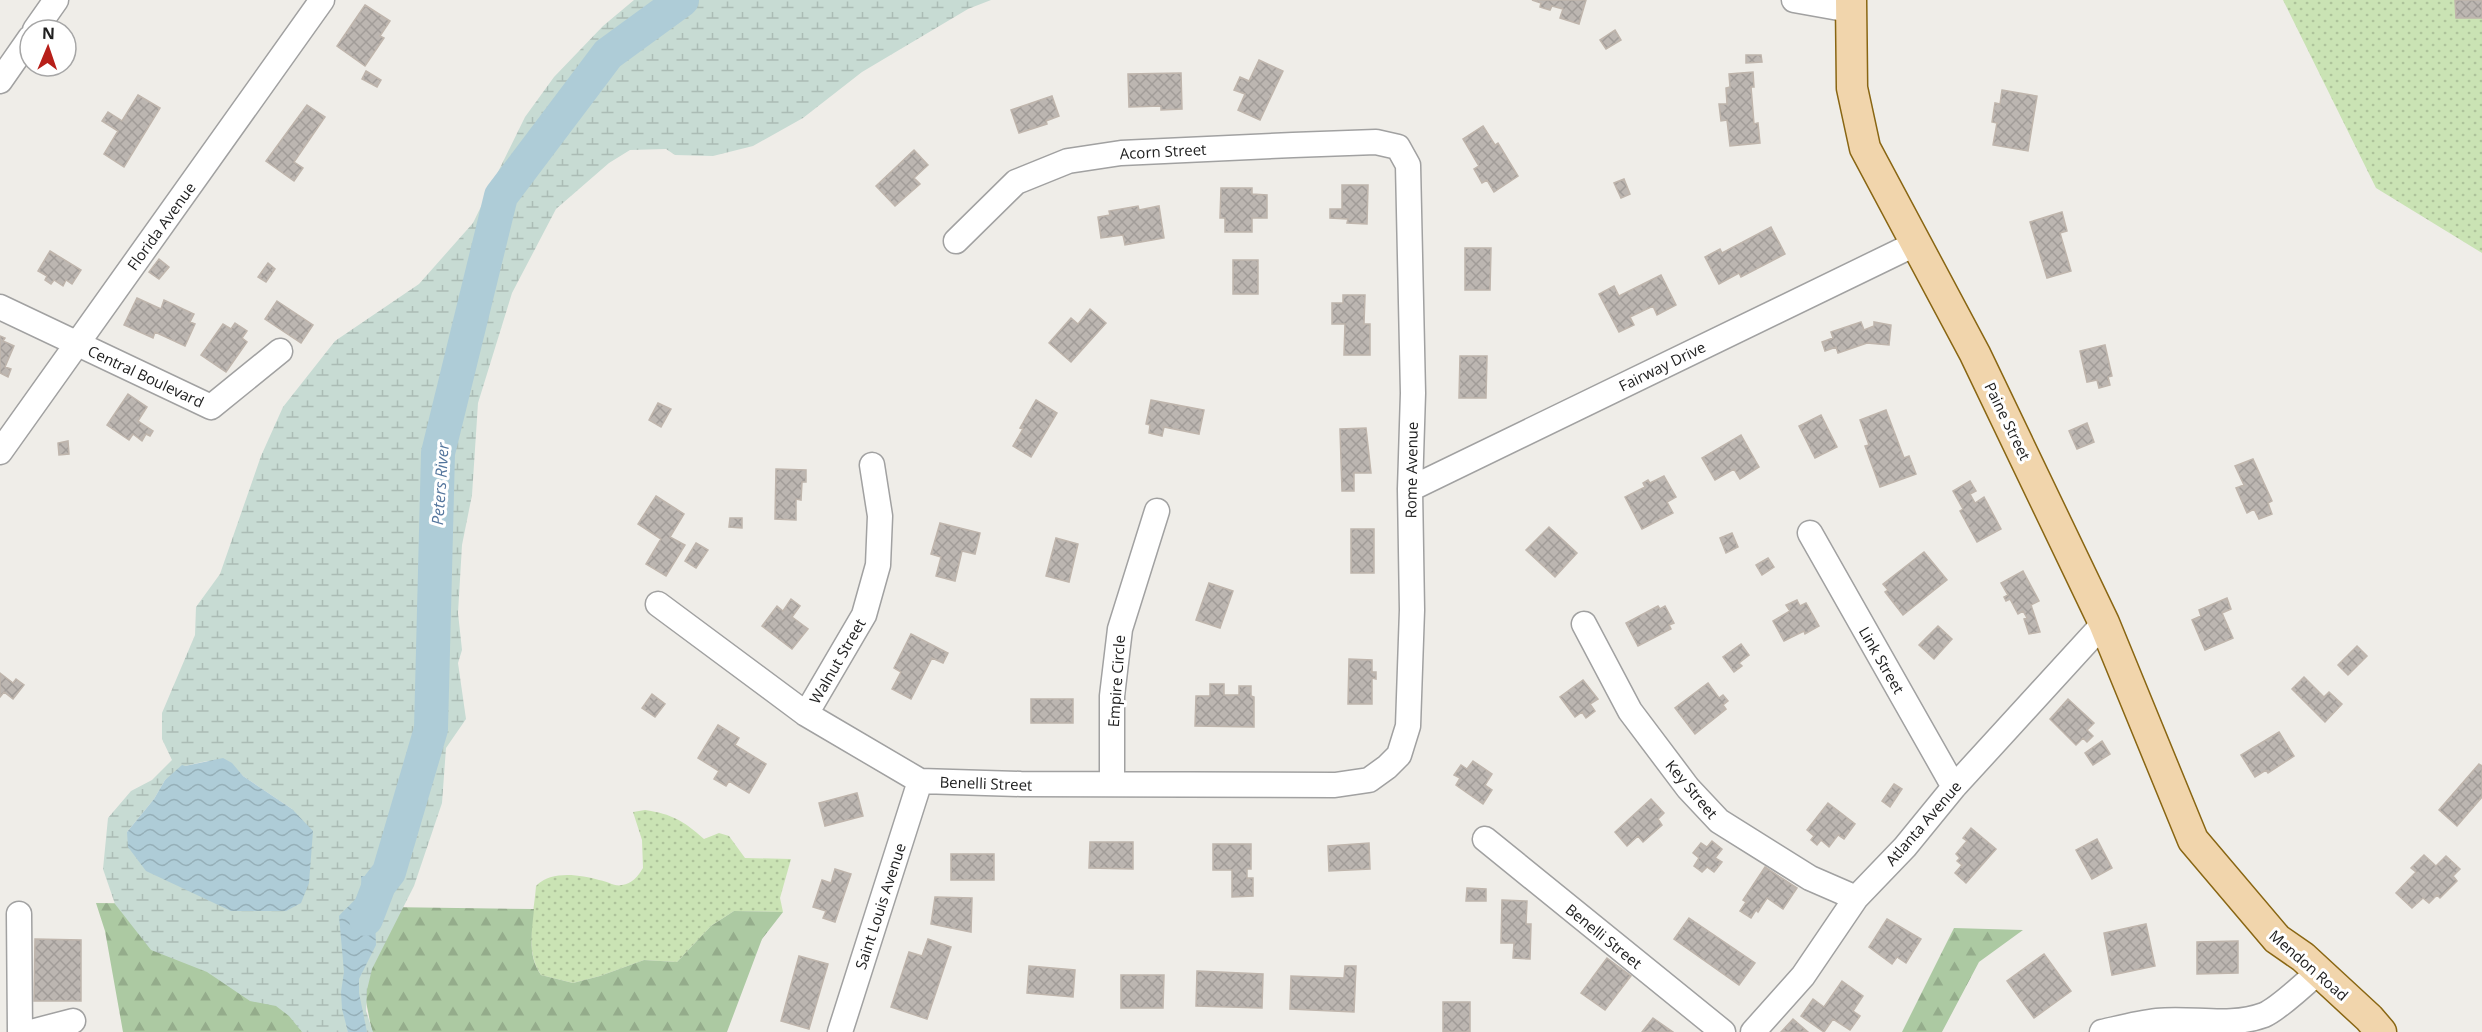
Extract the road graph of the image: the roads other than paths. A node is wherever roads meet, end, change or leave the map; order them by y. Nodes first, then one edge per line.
1 (56, 0) edge
2 (322, 0) edge
3 (1794, 0) edge
4 (1851, 5) edge
5 (43, 18) edge
6 (18, 55) edge
7 (0, 81) edge
8 (1398, 147) joint
9 (956, 241) dead end
10 (1915, 244) junction
11 (0, 307) edge
12 (76, 343) junction
13 (280, 351) dead end
14 (0, 452) edge
15 (872, 465) dead end
16 (1410, 489) junction
17 (1157, 511) dead end
18 (1810, 532) dead end
19 (658, 604) dead end
20 (2104, 623) junction
21 (1584, 624) dead end
22 (806, 714) junction
23 (920, 780) junction
24 (1369, 780) joint
25 (1112, 784) junction
26 (1954, 787) junction
27 (1485, 839) dead end
28 (2193, 840) joint
29 (1856, 898) junction
30 (19, 914) dead end
31 (2318, 972) junction
32 (73, 1021) dead end
33 (20, 1032) edge
34 (31, 1032) edge
35 (840, 1032) edge
36 (1723, 1032) edge
37 (1753, 1032) edge
38 (2102, 1032) edge
39 (2380, 1032) edge

1 - 5 street
2 - 12 street, Florida Avenue
3 - 4 street
4 - 10 main road, Paine Street
6 - 7 street
8 - 9 street, Acorn Street
8 - 16 street, Rome Avenue
10 - 16 street, Fairway Drive
10 - 20 main road, Paine Street
11 - 12 street, Central Boulevard
12 - 13 street, Central Boulevard
12 - 14 street, Florida Avenue
15 - 22 street, Walnut Street
16 - 24 street, Rome Avenue
17 - 25 street, Empire Circle
18 - 26 street, Link Street
19 - 22 street, Benelli Street
20 - 26 street, Atlanta Avenue
20 - 28 main road, Paine Street
21 - 29 street, Key Street
22 - 23 street, Benelli Street
23 - 25 street, Benelli Street
23 - 35 street, Saint Louis Avenue
24 - 25 street, Benelli Street
26 - 29 street, Atlanta Avenue
27 - 36 street, Benelli Street
28 - 31 main road, Mendon Road
29 - 37 street, Atlanta Avenue
30 - 33 street
31 - 38 street
31 - 39 main road, Mendon Road
32 - 34 street

